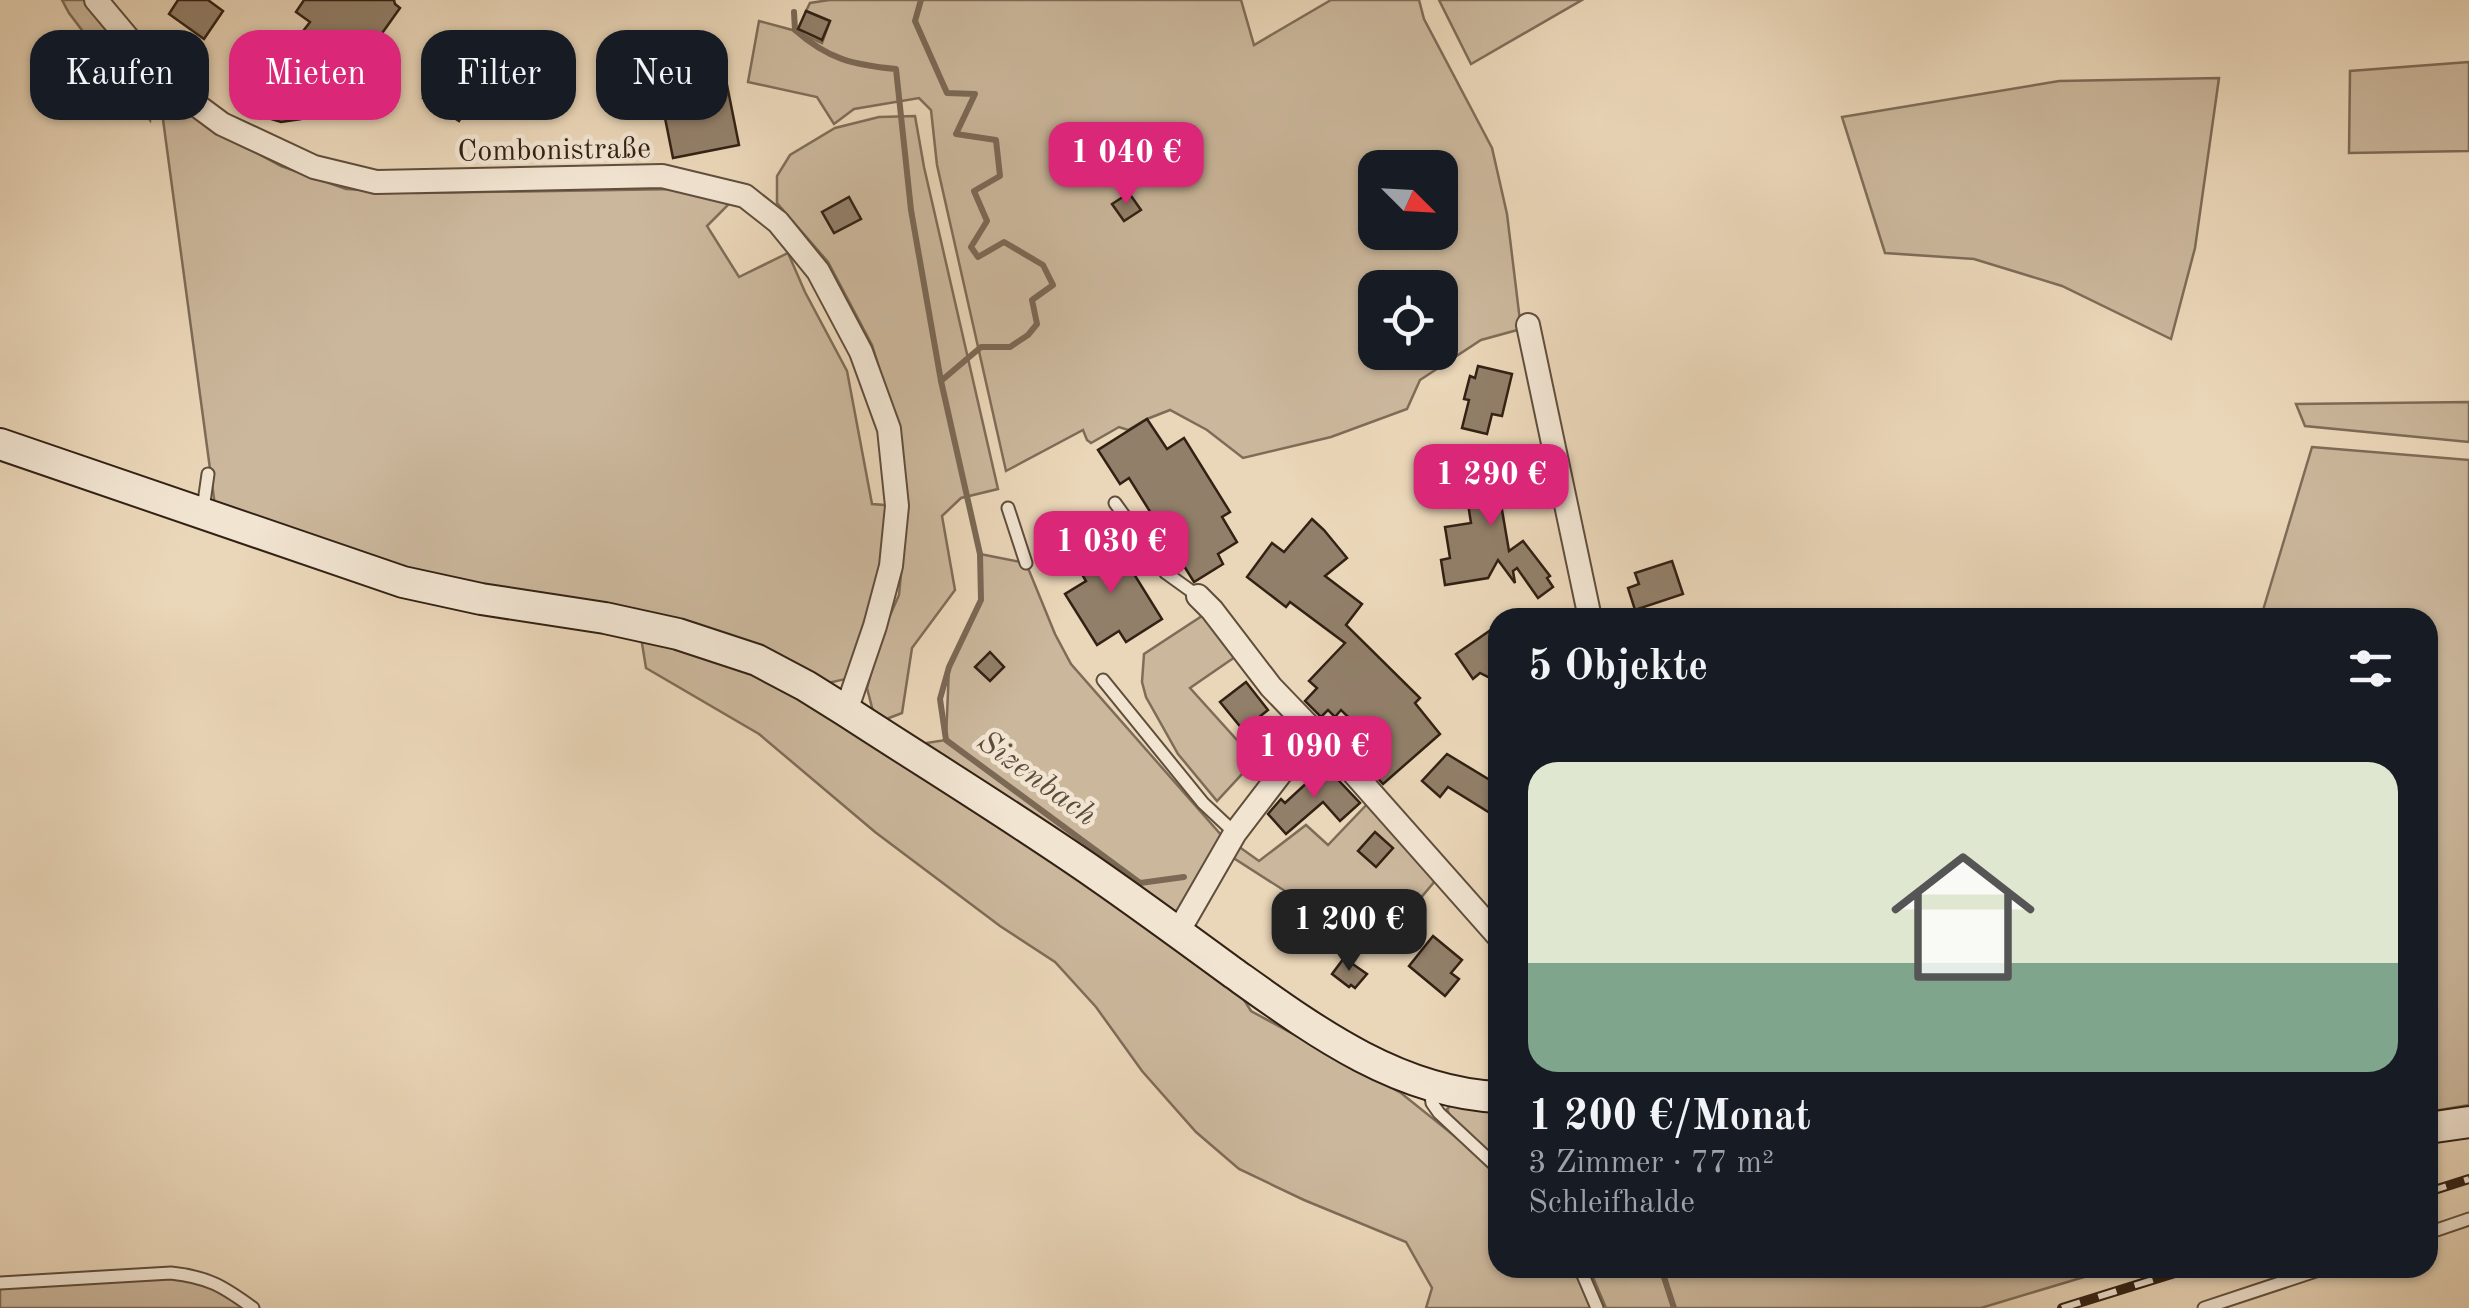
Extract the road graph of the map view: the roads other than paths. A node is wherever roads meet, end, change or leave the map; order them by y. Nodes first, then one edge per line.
1 (96, 0) edge
2 (1528, 325) dead end
3 (0, 444) edge
4 (208, 474) dead end
5 (1115, 503) dead end
6 (1008, 508) dead end
7 (202, 514) junction
8 (1026, 562) dead end
9 (1198, 596) joint
10 (1588, 608) edge
11 (1102, 680) dead end
12 (846, 711) junction
13 (1313, 731) junction
14 (1235, 833) junction
15 (1488, 924) edge
16 (1178, 932) junction
17 (1430, 1086) junction
18 (1488, 1097) edge
19 (2469, 1122) edge
20 (2438, 1128) edge
21 (1488, 1159) edge
22 (2469, 1219) edge
23 (2438, 1230) edge
24 (1584, 1278) edge
25 (2294, 1278) edge
26 (0, 1282) edge
27 (252, 1308) edge
28 (1597, 1308) edge
29 (2204, 1308) edge

1 - 12 street, Combonistraße
2 - 10 street
3 - 7 main road
4 - 7 lane
5 - 9 lane
6 - 8 lane
7 - 12 main road
9 - 13 street
11 - 14 lane
12 - 16 main road
13 - 14 street
13 - 15 street
14 - 16 street
16 - 17 main road
17 - 18 main road
17 - 21 lane
19 - 20 main road
22 - 23 lane
24 - 28 lane
25 - 29 lane
26 - 27 lane

